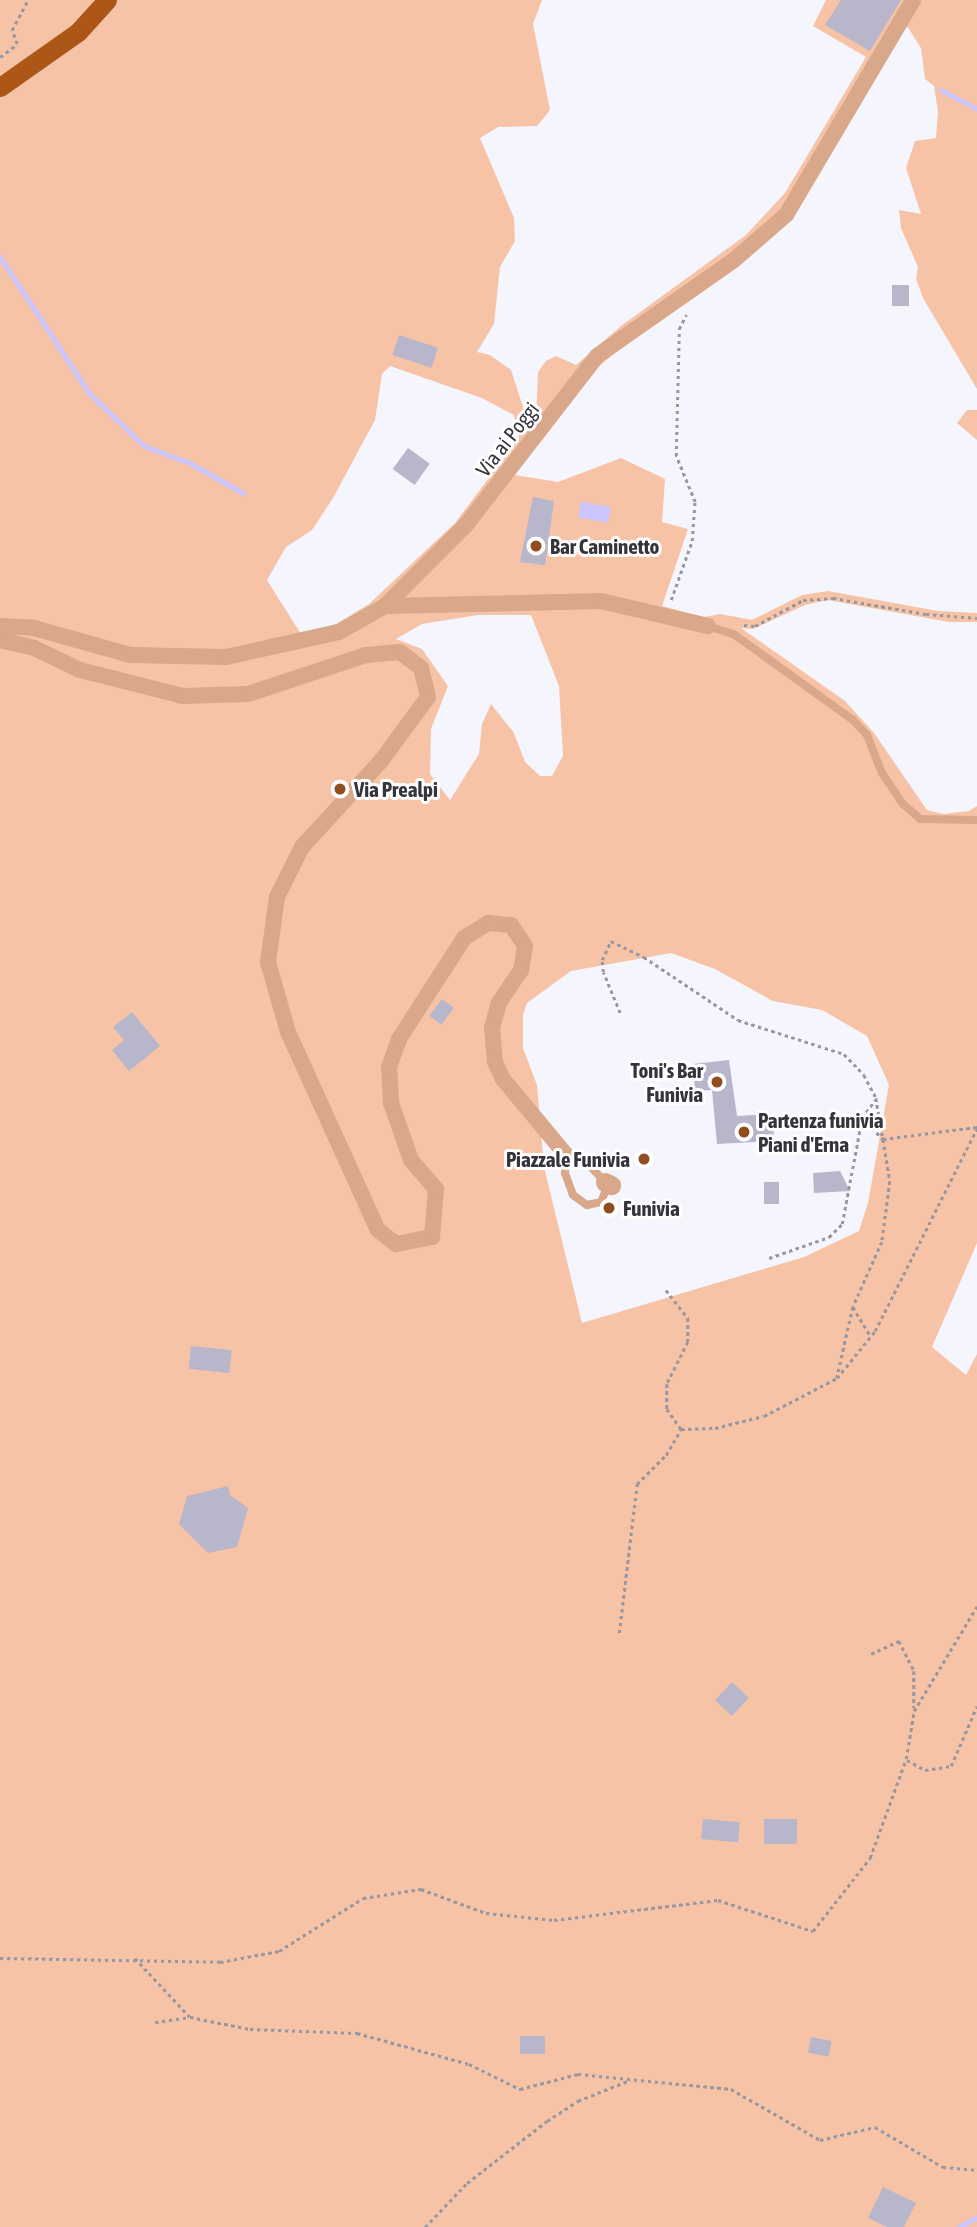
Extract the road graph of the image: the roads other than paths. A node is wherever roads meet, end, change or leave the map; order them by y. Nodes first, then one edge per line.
1 (107, 0) edge
2 (913, 0) edge
3 (0, 87) edge
4 (385, 606) junction
5 (0, 626) edge
6 (708, 626) joint
7 (0, 640) edge
8 (977, 820) edge
9 (566, 1156) joint
10 (590, 1166) dead end

1 - 3 highway
2 - 4 street, Via ai Poggi
4 - 5 street, Via ai Poggi
4 - 6 street
6 - 8 lane
7 - 9 street
9 - 10 lane

